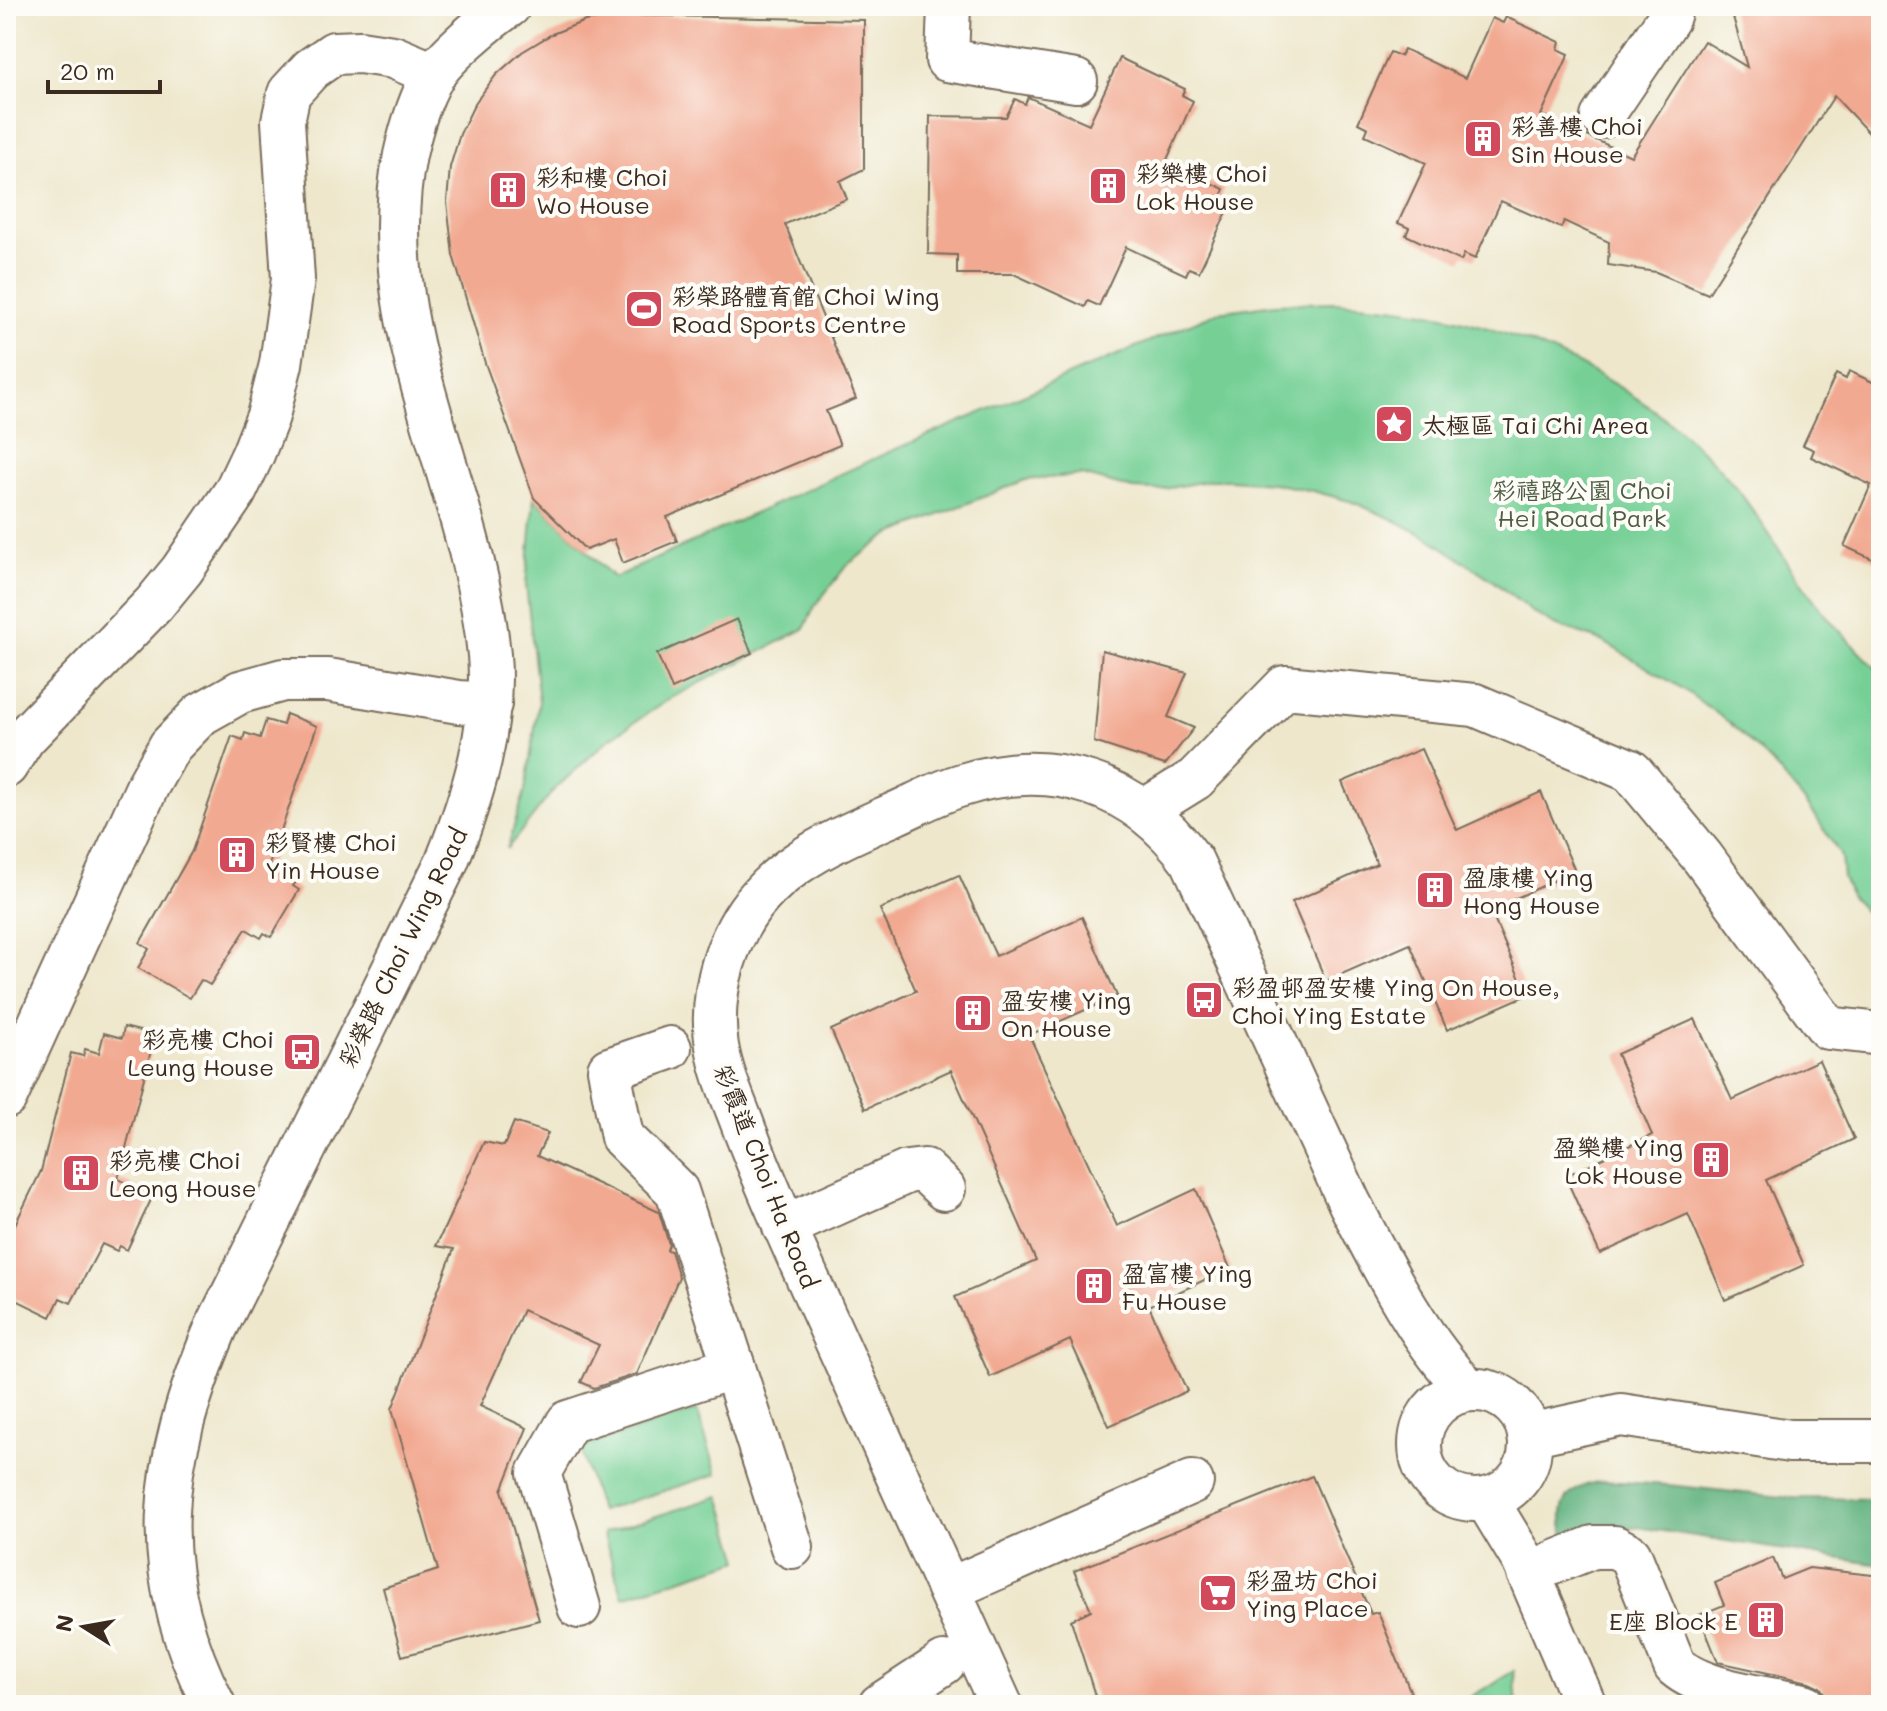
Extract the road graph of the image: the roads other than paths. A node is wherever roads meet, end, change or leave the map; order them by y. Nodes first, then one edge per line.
1 (509, 6) edge
2 (949, 6) edge
3 (1672, 6) edge
4 (434, 74) junction
5 (1076, 81) dead end
6 (1602, 117) dead end
7 (490, 704) junction
8 (12, 749) edge
9 (1145, 810) junction
10 (1881, 1034) edge
11 (670, 1048) dead end
12 (6, 1097) edge
13 (944, 1189) dead end
14 (784, 1227) junction
15 (734, 1367) junction
16 (1469, 1390) junction
17 (1529, 1435) junction
18 (1881, 1441) edge
19 (1192, 1482) dead end
20 (1486, 1499) junction
21 (792, 1547) dead end
22 (1528, 1573) junction
23 (950, 1589) junction
24 (579, 1607) dead end
25 (944, 1663) dead end
26 (214, 1705) edge
27 (880, 1705) edge
28 (1001, 1705) edge
29 (1585, 1705) edge
30 (1804, 1705) edge

1 - 4 street, 彩榮路 Choi Wing Road
2 - 5 street
3 - 6 street
4 - 7 street, 彩榮路 Choi Wing Road
4 - 8 street
7 - 12 street
7 - 26 street, 彩榮路 Choi Wing Road
9 - 10 street
9 - 14 street, 彩霞道 Choi Ha Road
9 - 16 street, 彩霞道 Choi Ha Road
11 - 15 street
13 - 14 street
14 - 23 street, 彩霞道 Choi Ha Road
15 - 21 street
15 - 24 street
16 - 17 street
16 - 20 street
17 - 18 street
17 - 20 street
19 - 23 street
20 - 22 street
22 - 29 street
22 - 30 street
23 - 28 street, 彩霞道 Choi Ha Road
25 - 27 street

